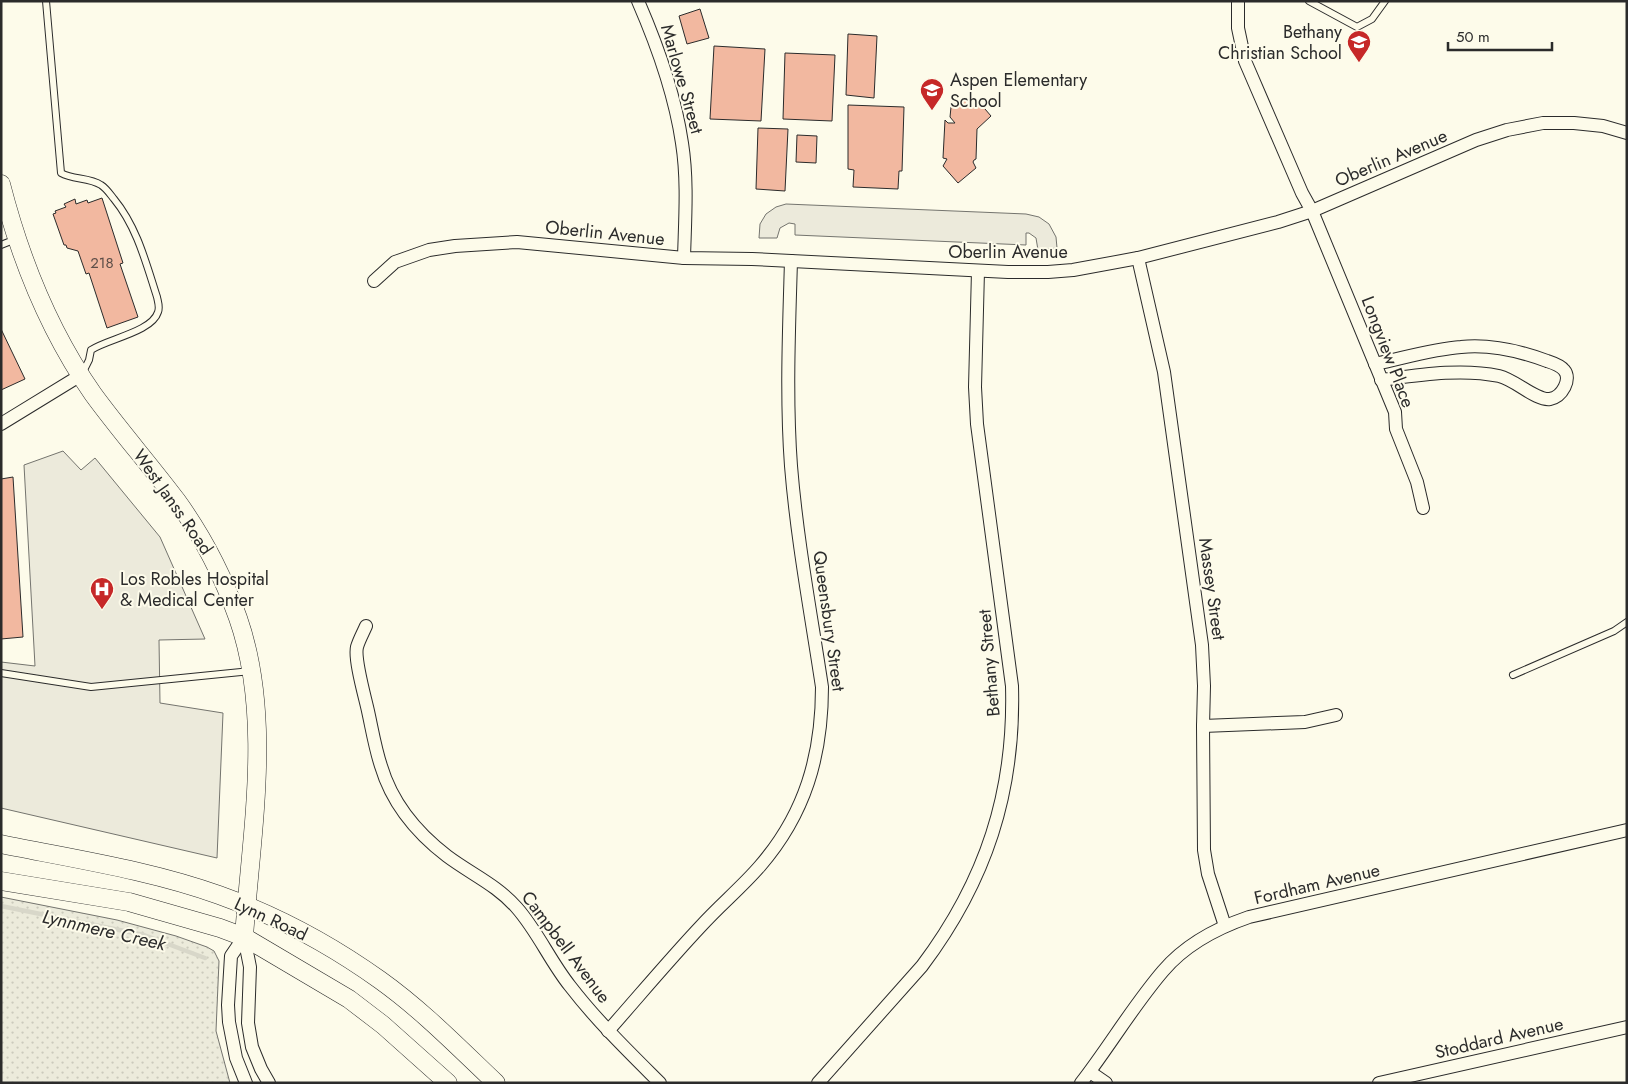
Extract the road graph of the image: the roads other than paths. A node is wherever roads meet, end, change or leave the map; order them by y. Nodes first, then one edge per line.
1 (46, 1) edge
2 (638, 1) edge
3 (1238, 1) edge
4 (1310, 1) edge
5 (1385, 2) edge
6 (1627, 133) edge
7 (1, 184) edge
8 (1312, 211) junction
9 (9, 242) edge
10 (684, 258) junction
11 (1138, 258) junction
12 (791, 261) junction
13 (978, 271) junction
14 (374, 281) dead end
15 (1375, 364) junction
16 (81, 375) junction
17 (1381, 380) junction
18 (1, 424) edge
19 (1423, 508) dead end
20 (1627, 622) edge
21 (366, 626) dead end
22 (252, 671) junction
23 (1, 673) edge
24 (1513, 675) dead end
25 (1336, 715) dead end
26 (1203, 726) junction
27 (1627, 830) edge
28 (1, 844) edge
29 (1, 881) edge
30 (246, 907) junction
31 (1225, 926) junction
32 (244, 937) junction
33 (1627, 1026) edge
34 (608, 1031) junction
35 (1090, 1072) junction
36 (246, 1083) edge
37 (269, 1083) edge
38 (448, 1083) edge
39 (496, 1083) edge
40 (660, 1083) edge
41 (818, 1083) edge
42 (1081, 1083) edge
43 (1106, 1083) edge
44 (1379, 1083) edge

1 - 16 lane
2 - 10 street, Marlowe Street
3 - 8 street, Longview Place
4 - 5 lane
6 - 8 street, Oberlin Avenue
7 - 9 main road, West Janss Road
8 - 11 street, Oberlin Avenue
8 - 15 street, Longview Place
9 - 16 main road, West Janss Road
10 - 12 street, Oberlin Avenue
10 - 14 street, Oberlin Avenue
11 - 13 street, Oberlin Avenue
11 - 26 street, Massey Street
12 - 13 street, Oberlin Avenue
12 - 34 street, Queensbury Street
13 - 41 street, Bethany Street
15 - 17 street, Longview Place
15 - 17 street
16 - 18 street
16 - 22 main road, West Janss Road
17 - 19 street, Longview Place
20 - 24 lane
21 - 34 street, Campbell Avenue
22 - 23 lane
22 - 30 main road, West Janss Road
25 - 26 street
26 - 31 street, Massey Street
27 - 31 street, Fordham Avenue
28 - 30 main road, Lynn Road
29 - 32 main road, Lynn Road
30 - 32 main road, West Janss Road
30 - 39 main road, Lynn Road
31 - 35 street, Fordham Avenue
32 - 36 street, West Janss Road
32 - 37 street, West Janss Road
32 - 38 main road, Lynn Road
33 - 44 street, Stoddard Avenue
34 - 40 street, Campbell Avenue
35 - 42 street, Fordham Avenue
35 - 43 street

